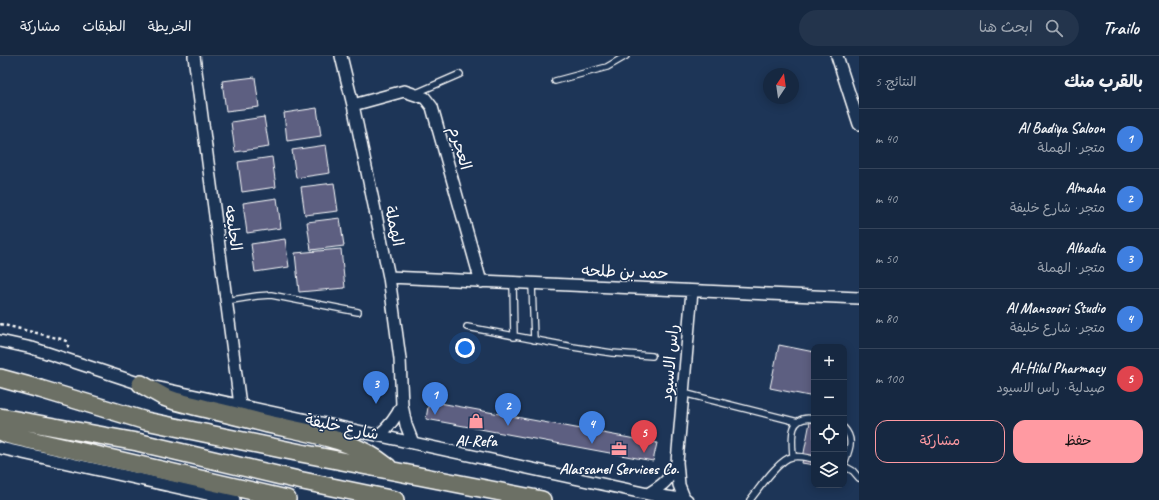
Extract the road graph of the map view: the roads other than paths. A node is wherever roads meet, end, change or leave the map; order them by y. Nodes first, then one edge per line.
1 (194, 56) edge
2 (341, 56) edge
3 (626, 56) edge
4 (837, 56) edge
5 (460, 74) dead end
6 (555, 81) dead end
7 (414, 94) junction
8 (353, 105) junction
9 (859, 124) edge
10 (389, 277) junction
11 (481, 282) junction
12 (513, 283) junction
13 (532, 284) junction
14 (692, 291) junction
15 (859, 298) edge
16 (226, 301) junction
17 (358, 312) dead end
18 (467, 327) dead end
19 (514, 337) junction
20 (0, 340) edge
21 (534, 340) junction
22 (652, 356) dead end
23 (0, 378) edge
24 (141, 384) junction
25 (683, 393) junction
26 (240, 405) junction
27 (402, 405) junction
28 (0, 416) edge
29 (811, 418) edge
30 (798, 422) junction
31 (0, 431) edge
32 (847, 431) edge
33 (379, 435) junction
34 (413, 443) junction
35 (0, 448) edge
36 (793, 456) junction
37 (847, 456) edge
38 (811, 458) edge
39 (677, 462) junction
40 (847, 467) edge
41 (393, 471) junction
42 (859, 478) edge
43 (648, 494) junction
44 (234, 500) edge
45 (287, 500) edge
46 (395, 500) edge
47 (542, 500) edge
48 (686, 500) edge
49 (750, 500) edge

1 - 16 street, الجليعه
2 - 8 street, الهملة
3 - 6 lane
4 - 9 street
5 - 7 lane
7 - 8 street
7 - 11 street, العجرم
8 - 10 street, الهملة
10 - 11 street, حمد بن طلحه
10 - 27 street, الهملة
11 - 12 street, حمد بن طلحه
12 - 13 street, حمد بن طلحه
12 - 19 lane
13 - 14 street, حمد بن طلحه
13 - 21 lane
14 - 15 street, حمد بن طلحه
14 - 25 street, راس الاسيود
16 - 17 lane
16 - 26 street, الجليعه
18 - 19 lane
19 - 21 lane
20 - 24 street, شارع خليفة
21 - 22 lane
23 - 41 main road, شارع خليفة
24 - 26 street, شارع خليفة
24 - 41 main road
25 - 30 lane
25 - 39 street, راس الاسيود
26 - 33 street, شارع خليفة
27 - 33 street
27 - 34 street, الهملة
28 - 46 main road
29 - 30 lane
30 - 36 lane
31 - 45 main road
32 - 37 lane
33 - 34 street, شارع خليفة
34 - 43 street, شارع خليفة
35 - 44 street
36 - 38 lane
36 - 49 lane
39 - 43 street, راس الاسيود
39 - 48 street, راس الاسيود
40 - 42 lane
41 - 47 main road, شارع خليفة
43 - 48 street, شارع خليفة

